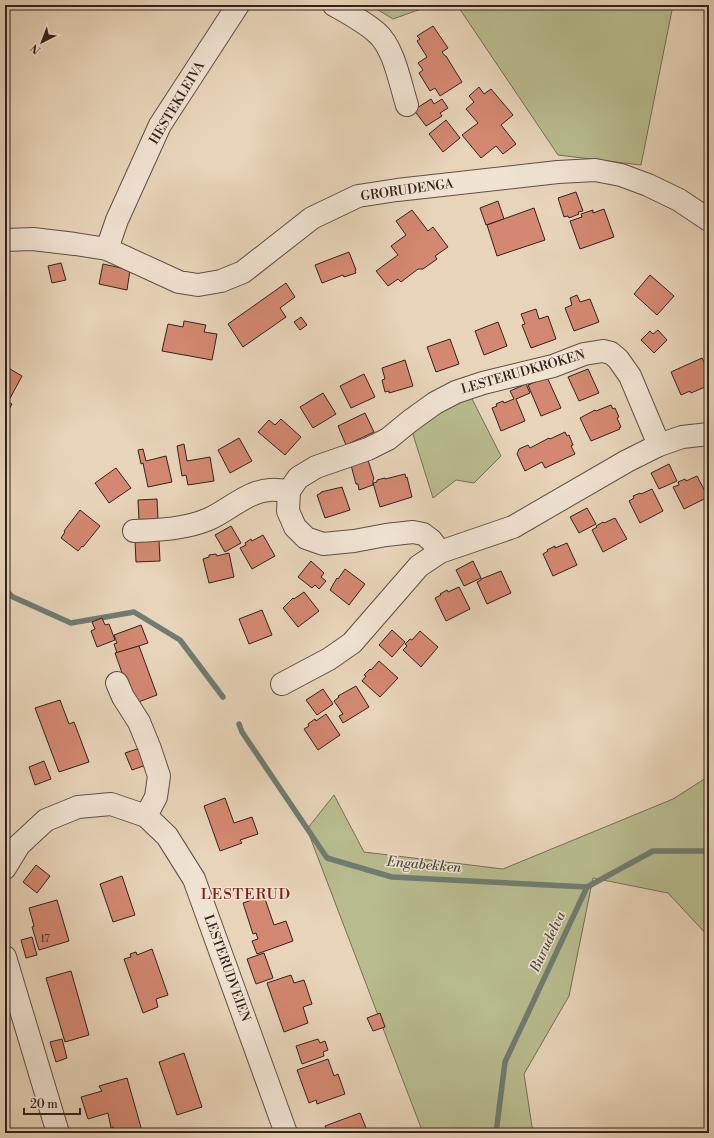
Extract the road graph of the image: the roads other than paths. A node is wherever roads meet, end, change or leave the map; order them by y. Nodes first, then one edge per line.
1 (238, 5) edge
2 (334, 5) edge
3 (407, 105) dead end
4 (709, 220) edge
5 (5, 240) edge
6 (107, 249) junction
7 (709, 434) edge
8 (659, 445) junction
9 (289, 491) junction
10 (134, 531) dead end
11 (440, 552) junction
12 (117, 683) dead end
13 (282, 684) dead end
14 (146, 816) junction
15 (5, 868) edge
16 (5, 957) edge
17 (58, 1133) edge
18 (286, 1133) edge

1 - 6 street, HESTEKLEIVA
2 - 3 street
4 - 6 street, GRORUDENGA
5 - 6 street, GRORUDENGA
7 - 8 street
8 - 9 street, LESTERUDKROKEN
8 - 11 street
9 - 10 street
9 - 11 street
11 - 13 street
12 - 14 street
14 - 15 street, LESTERUDVEIEN
14 - 18 street, LESTERUDVEIEN
16 - 17 street

